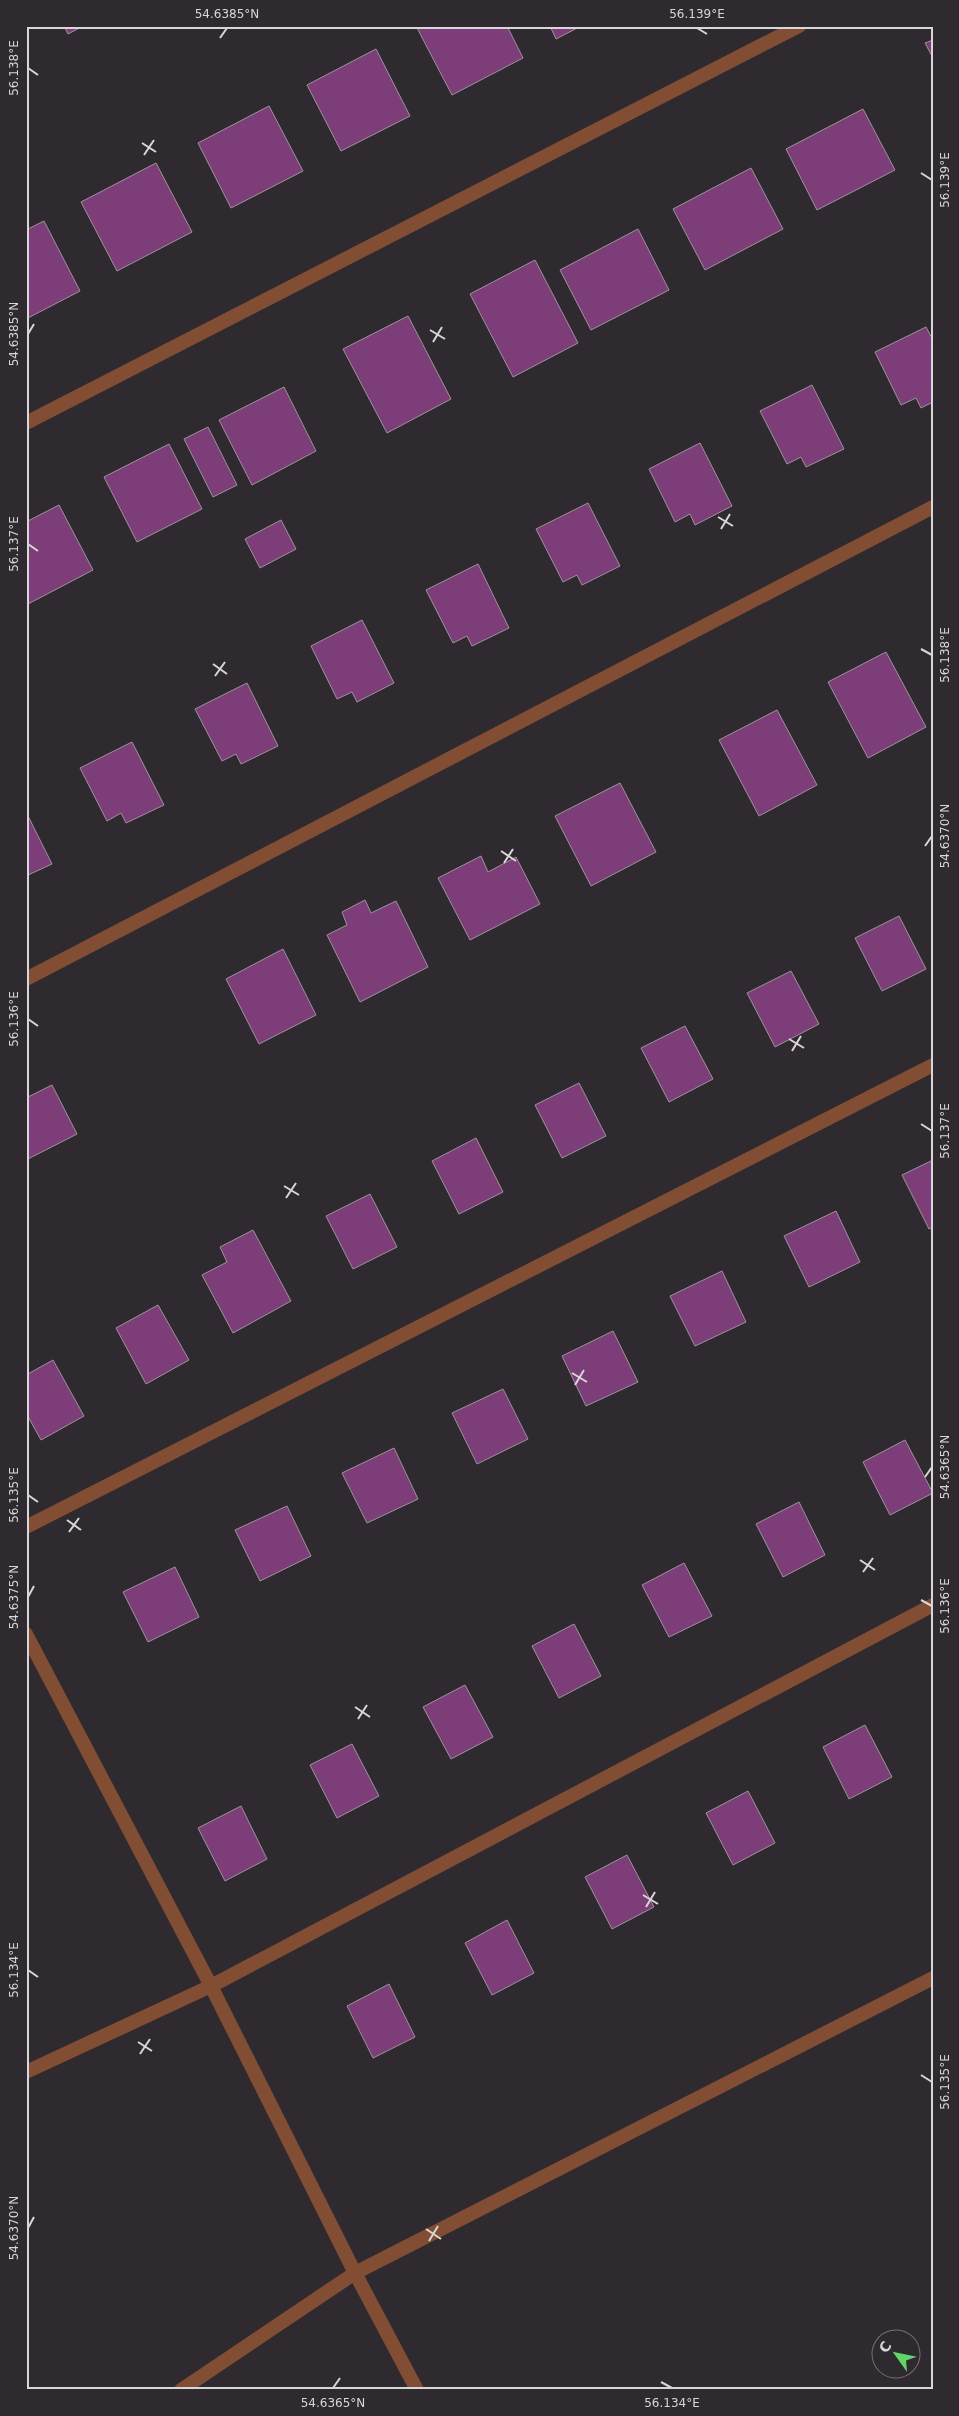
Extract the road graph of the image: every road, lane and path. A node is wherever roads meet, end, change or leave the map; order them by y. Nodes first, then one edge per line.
1 (799, 26) edge
2 (26, 423) edge
3 (933, 507) edge
4 (26, 979) edge
5 (933, 1065) edge
6 (26, 1527) edge
7 (933, 1605) edge
8 (26, 1634) edge
9 (933, 1978) edge
10 (212, 1986) junction
11 (26, 2072) edge
12 (355, 2273) junction
13 (181, 2390) edge
14 (417, 2390) edge

1 - 2 street
3 - 4 street
5 - 6 street
7 - 10 street
8 - 10 street
9 - 12 street
10 - 11 street
10 - 12 street
12 - 13 street
12 - 14 street

